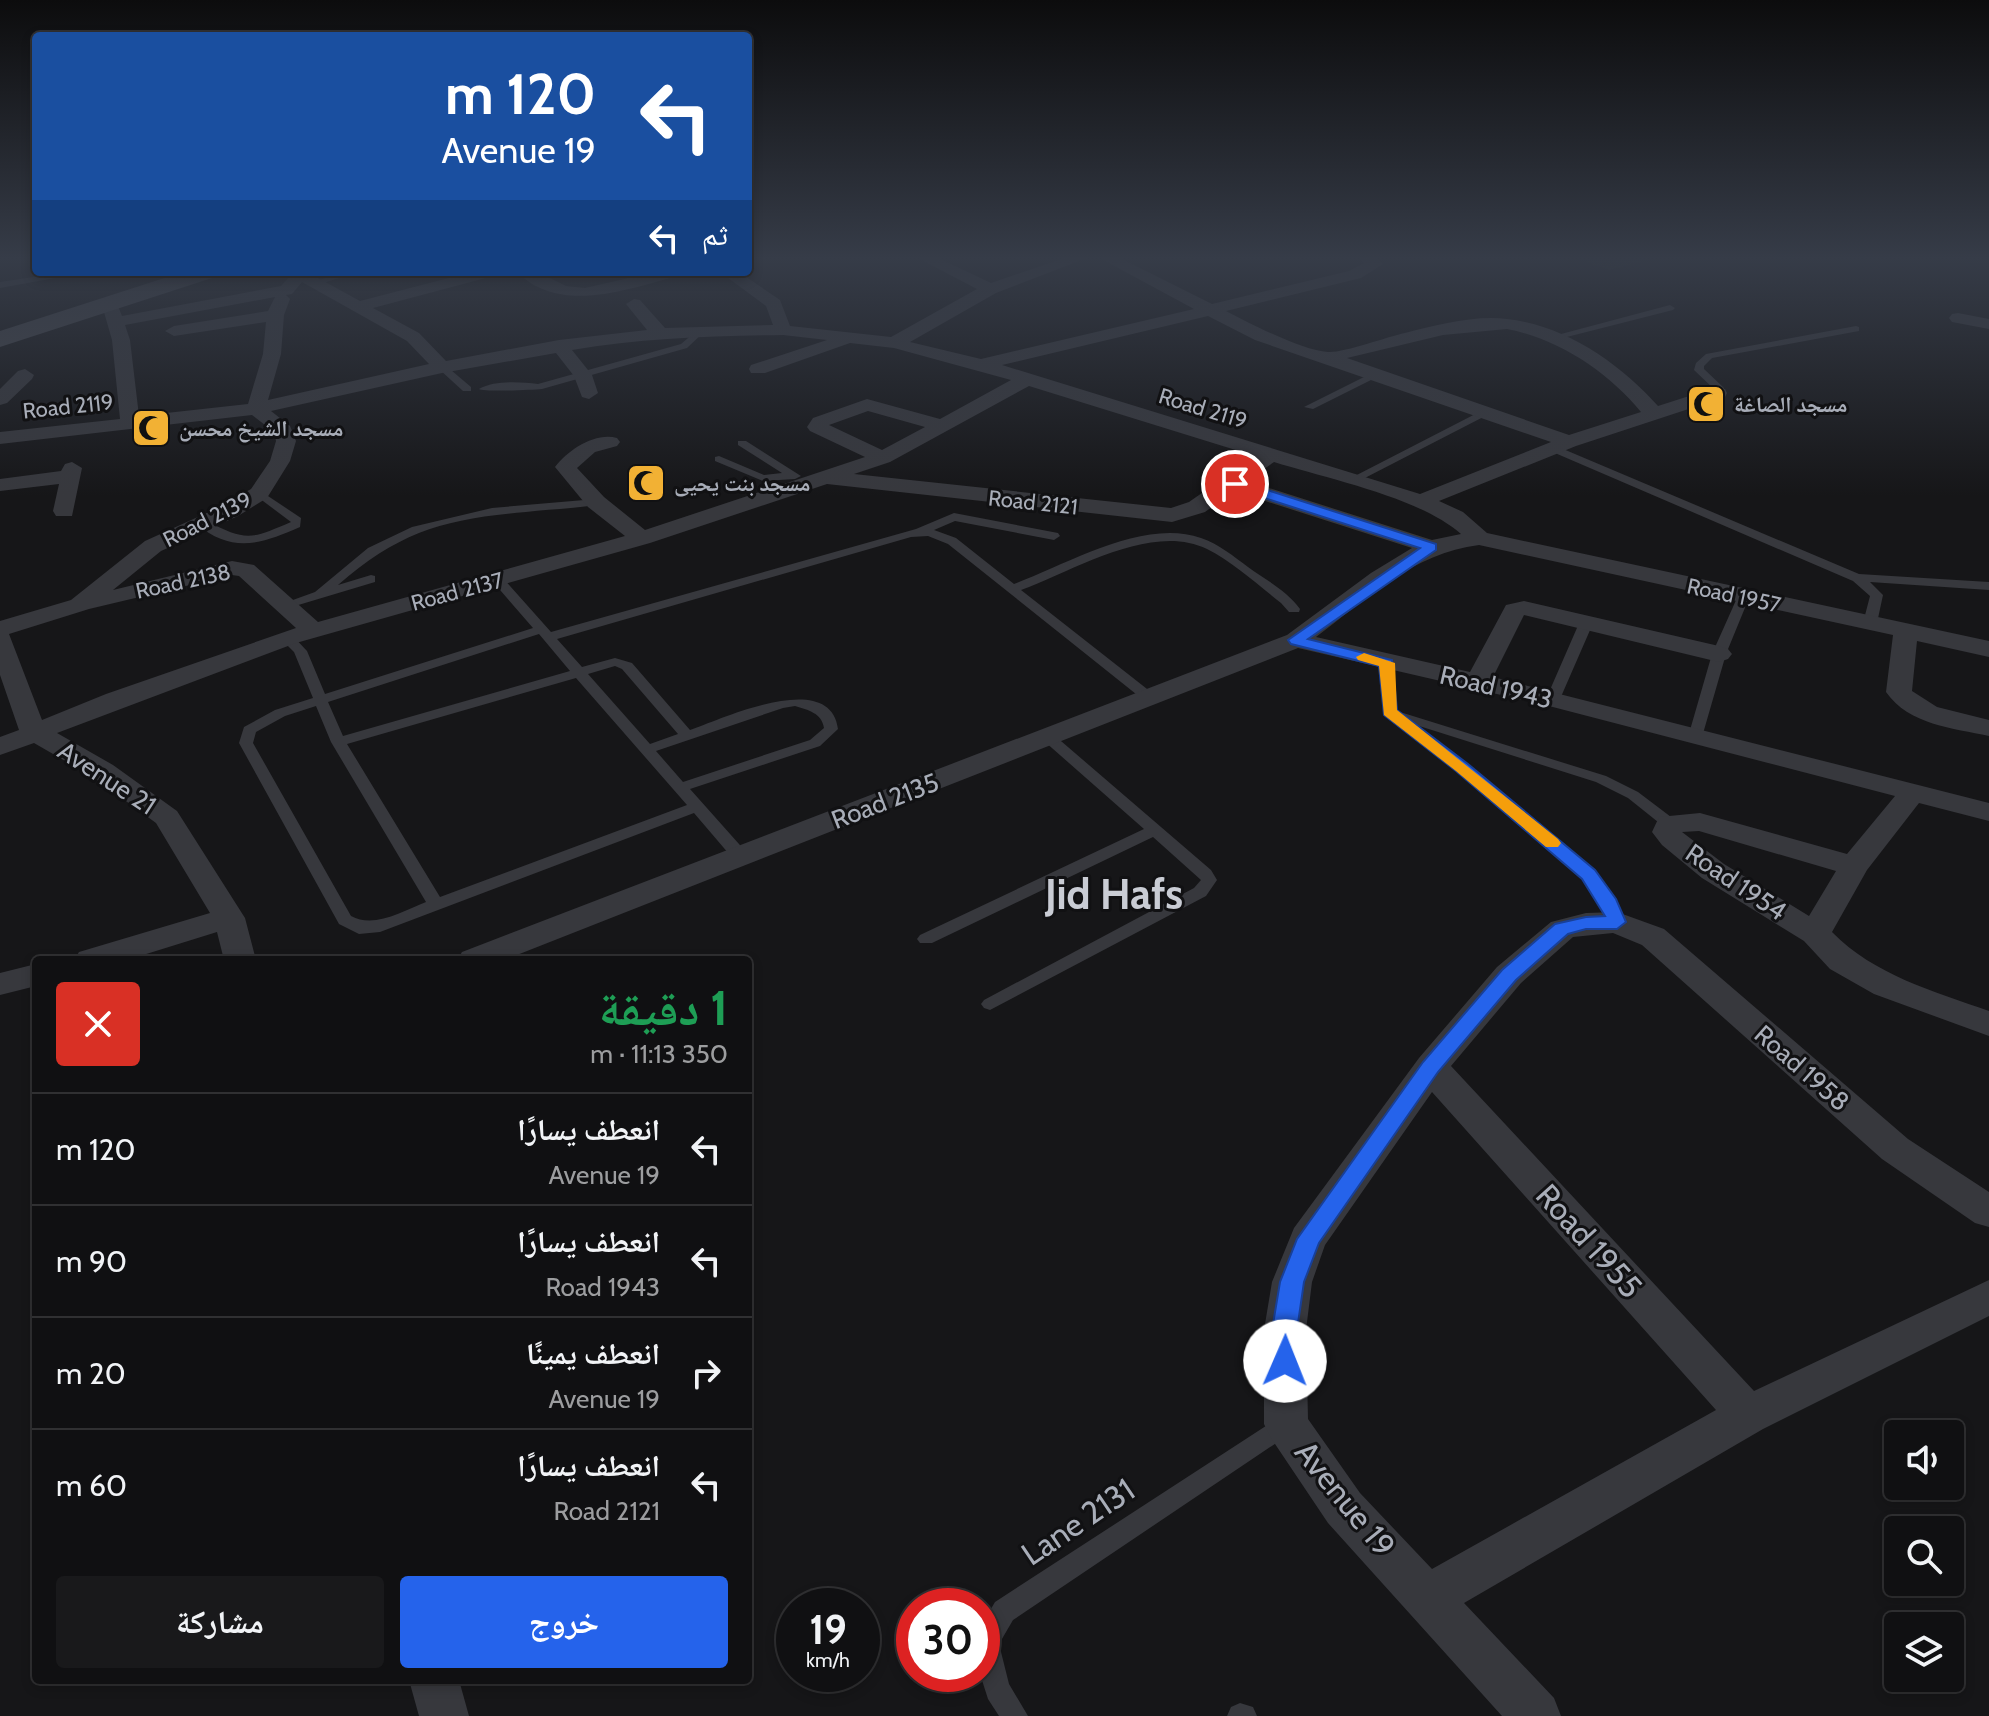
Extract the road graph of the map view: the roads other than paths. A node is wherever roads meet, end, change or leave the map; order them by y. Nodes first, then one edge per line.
1 (34, 336) edge
2 (127, 336) edge
3 (273, 336) edge
4 (411, 336) edge
5 (634, 336) edge
6 (695, 336) edge
7 (846, 336) edge
8 (906, 336) edge
9 (1099, 336) edge
10 (1261, 336) edge
11 (1422, 336) edge
12 (1546, 336) edge
13 (1559, 336) edge
14 (1817, 336) edge
15 (856, 337) junction
16 (1551, 338) junction
17 (0, 339) edge
18 (894, 343) junction
19 (559, 345) junction
20 (1331, 357) junction
21 (981, 365) junction
22 (442, 367) junction
23 (758, 369) dead end
24 (1378, 373) junction
25 (25, 375) dead end
26 (1026, 380) junction
27 (586, 384) junction
28 (467, 389) dead end
29 (484, 389) dead end
30 (1718, 393) joint
31 (0, 399) edge
32 (1309, 407) dead end
33 (256, 409) junction
34 (1487, 411) junction
35 (1652, 412) junction
36 (130, 423) junction
37 (942, 426) junction
38 (0, 438) edge
39 (610, 442) dead end
40 (742, 443) dead end
41 (1560, 445) junction
42 (1272, 454) junction
43 (883, 458) junction
44 (719, 459) dead end
45 (808, 478) junction
46 (1355, 479) junction
47 (1235, 484) junction
48 (0, 485) edge
49 (259, 493) junction
50 (1421, 501) junction
51 (596, 502) junction
52 (64, 511) dead end
53 (202, 524) junction
54 (919, 532) junction
55 (1054, 536) dead end
56 (642, 538) junction
57 (1479, 538) junction
58 (1431, 547) junction
59 (1857, 578) junction
60 (371, 579) dead end
61 (498, 580) junction
62 (1989, 586) edge
63 (1012, 589) junction
64 (319, 595) junction
65 (1743, 598) junction
66 (79, 605) junction
67 (285, 605) junction
68 (1587, 621) junction
69 (1870, 623) junction
70 (313, 630) junction
71 (1906, 631) junction
72 (1308, 632) junction
73 (545, 633) junction
74 (287, 638) junction
75 (1, 639) edge
76 (1989, 649) edge
77 (1719, 654) junction
78 (1387, 663) junction
79 (577, 671) junction
80 (1478, 682) junction
81 (1151, 699) junction
82 (1553, 699) junction
83 (319, 700) junction
84 (1389, 711) junction
85 (1989, 728) edge
86 (33, 731) junction
87 (687, 735) junction
88 (1695, 737) junction
89 (1049, 738) junction
90 (338, 742) junction
91 (0, 747) edge
92 (649, 749) junction
93 (682, 787) junction
94 (1913, 792) junction
95 (699, 806) junction
96 (1989, 812) edge
97 (1669, 823) junction
98 (1156, 830) junction
99 (741, 857) junction
100 (1854, 866) junction
101 (435, 903) junction
102 (229, 918) junction
103 (1617, 922) junction
104 (1815, 934) junction
105 (926, 939) dead end
106 (103, 956) edge
107 (239, 956) edge
108 (483, 956) edge
109 (32, 976) edge
110 (0, 984) edge
111 (990, 1004) dead end
112 (1989, 1024) edge
113 (1431, 1067) junction
114 (1989, 1212) edge
115 (1989, 1297) edge
116 (1748, 1415) junction
117 (1286, 1424) junction
118 (1429, 1597) junction
119 (435, 1684) edge
120 (444, 1716) edge
121 (1015, 1716) edge
122 (1536, 1716) edge

1 - 17 street
2 - 36 street
3 - 33 street
4 - 22 street
5 - 19 street, Road 2119
6 - 27 lane
7 - 15 street, Road 2119
8 - 18 street
9 - 21 street
10 - 20 street
11 - 20 street
12 - 16 street
13 - 16 lane
14 - 30 lane
15 - 18 street, Road 2119
15 - 23 street
16 - 35 street
18 - 21 street, Road 2119
19 - 22 street, Road 2119
19 - 27 street
20 - 24 street
21 - 26 street, Road 2119
22 - 28 lane
22 - 33 street, Road 2119
24 - 32 lane
24 - 34 street
25 - 31 street
26 - 37 street, Road 2137
26 - 42 street, Road 2119
27 - 29 lane
30 - 35 street
33 - 36 street, Road 2119
33 - 49 street, Road 2139
34 - 41 street
34 - 46 lane
35 - 41 street
36 - 38 street, Road 2119
37 - 43 street, Road 2137
37 - 43 street
39 - 51 street
40 - 45 lane
41 - 50 street
41 - 59 lane
42 - 46 street, Road 2119
42 - 47 street, Road 2121
43 - 45 street, Road 2137
44 - 45 lane
45 - 47 street, Road 2121
45 - 56 street, Road 2137
46 - 50 street, Road 2119
47 - 58 street
48 - 52 street
49 - 53 street, Road 2139
49 - 53 lane, Road 2138
50 - 57 street, Road 2119
51 - 56 street
51 - 64 lane
53 - 66 street, Road 2139
54 - 55 lane
54 - 63 lane
54 - 73 lane
56 - 61 street, Road 2137
57 - 58 street
57 - 65 street, Road 1957
58 - 72 street
59 - 62 lane
59 - 69 lane
60 - 64 lane
61 - 70 street, Road 2137
61 - 73 lane
63 - 72 lane
63 - 81 lane
64 - 67 lane
65 - 69 street, Road 1957
65 - 77 lane
66 - 67 street, Road 2138
66 - 75 street, Road 2139
67 - 70 street, Road 2138
68 - 77 street
68 - 80 street
68 - 82 lane
69 - 71 street, Road 1957
70 - 74 street, Road 2137
71 - 76 street, Road 1957
71 - 85 street
72 - 78 street, Road 1943
72 - 81 street, Road 2135
73 - 79 lane
73 - 83 lane
74 - 83 lane
74 - 86 street, Road 2137
75 - 86 street, Avenue 21
77 - 88 lane
78 - 80 street, Road 1943
78 - 84 lane
79 - 87 lane
79 - 90 lane
79 - 92 lane
80 - 82 street, Road 1943
81 - 89 street, Road 2135
82 - 88 street, Road 1943
83 - 90 lane
83 - 101 lane
84 - 97 lane
84 - 103 lane
86 - 91 street, Road 2137
86 - 102 street, Avenue 21
87 - 92 lane
87 - 93 lane
88 - 94 street, Road 1943
89 - 98 lane
89 - 99 street, Road 2135
90 - 101 lane
92 - 93 lane
93 - 95 lane
94 - 96 street, Road 1943
94 - 100 street, Road 1954
95 - 99 lane
95 - 101 lane
97 - 100 street, Road 1954
97 - 104 street, Road 1954
98 - 105 lane
98 - 111 lane
99 - 108 street, Road 2135
100 - 104 street, Road 1954
102 - 106 street
102 - 107 street, Avenue 21
103 - 113 street, Avenue 19
103 - 114 street, Road 1958
104 - 112 street, Road 1954
109 - 110 street
113 - 116 street, Road 1955
113 - 117 street, Avenue 19
115 - 116 street
116 - 118 street
117 - 118 street, Avenue 19
117 - 121 lane, Lane 2131
118 - 122 street, Avenue 19
119 - 120 street

